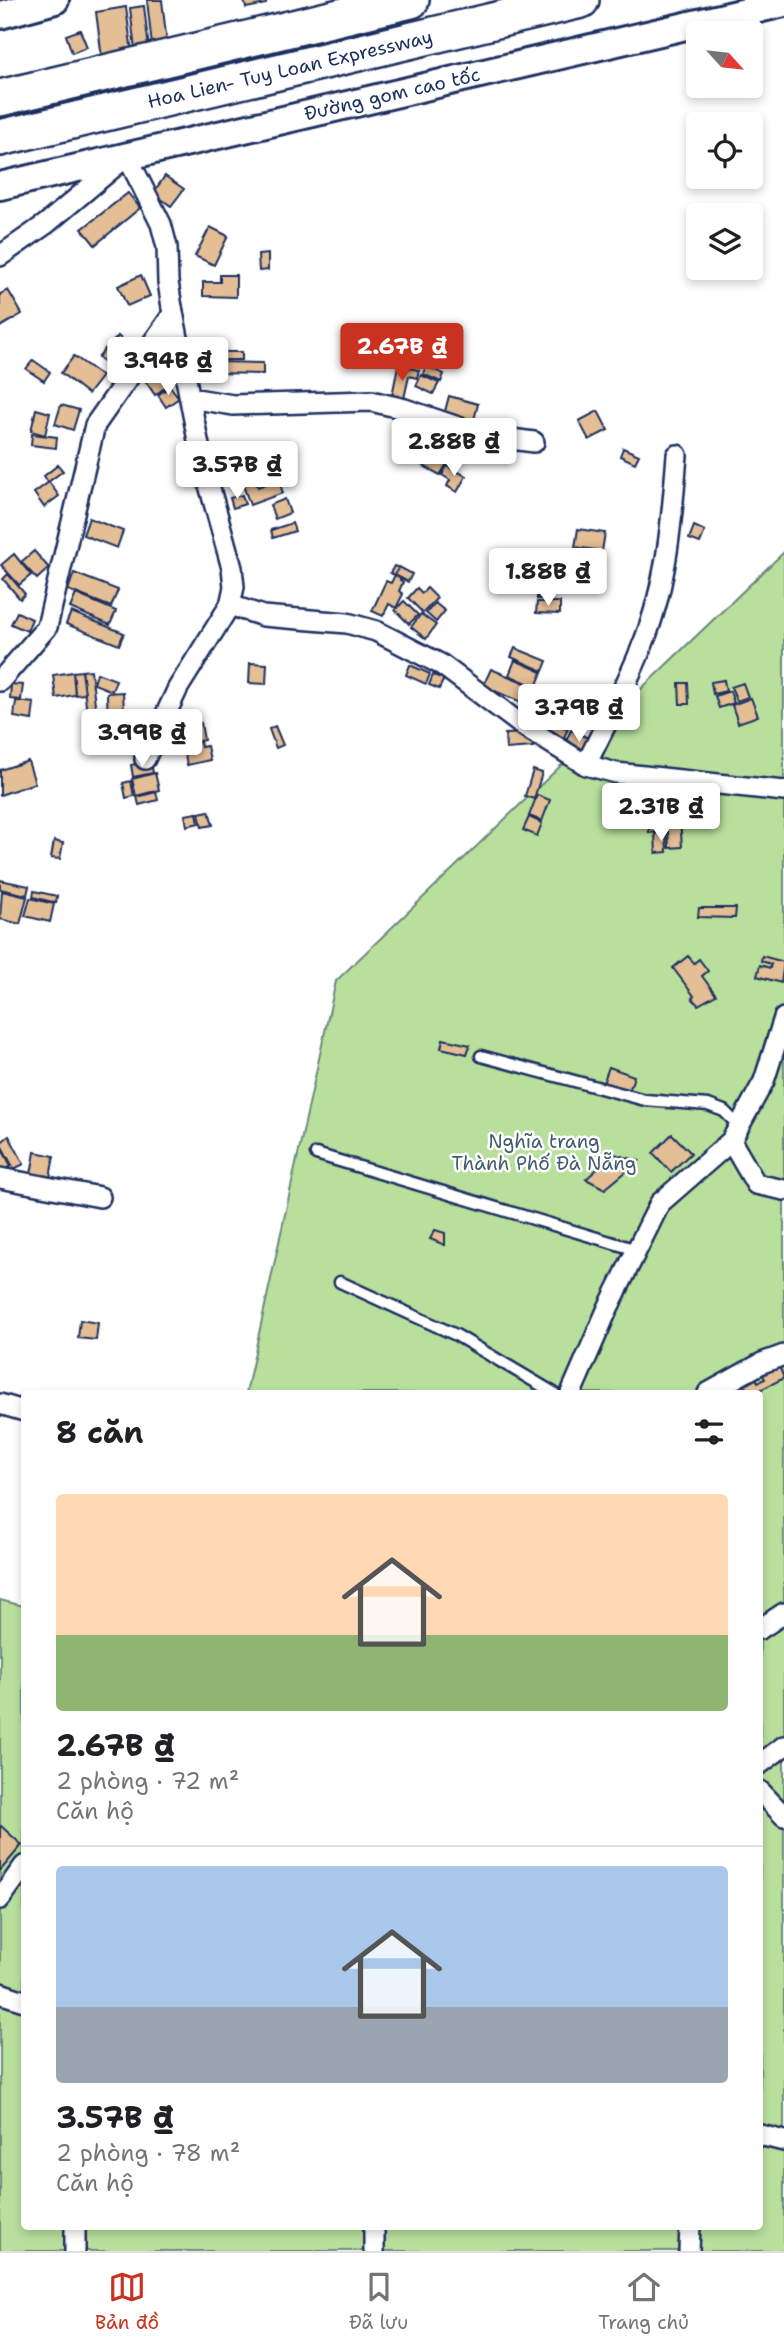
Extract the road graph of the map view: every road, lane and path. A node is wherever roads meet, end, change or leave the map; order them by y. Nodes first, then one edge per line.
1 (55, 0) edge
2 (411, 0) edge
3 (581, 0) edge
4 (784, 3) edge
5 (0, 15) edge
6 (0, 98) edge
7 (0, 138) edge
8 (127, 156) junction
9 (0, 186) edge
10 (0, 256) edge
11 (167, 282) junction
12 (190, 398) junction
13 (534, 442) dead end
14 (677, 455) dead end
15 (230, 605) junction
16 (0, 681) edge
17 (145, 759) dead end
18 (586, 765) junction
19 (784, 791) edge
20 (784, 1018) edge
21 (481, 1056) dead end
22 (735, 1134) junction
23 (316, 1154) dead end
24 (0, 1178) edge
25 (784, 1190) edge
26 (100, 1197) dead end
27 (637, 1250) junction
28 (340, 1282) dead end
29 (784, 1355) edge
30 (549, 1390) edge
31 (572, 1390) edge
32 (713, 1390) edge
33 (0, 1404) edge
34 (21, 1410) edge
35 (784, 1613) edge
36 (763, 1627) edge
37 (784, 1746) edge
38 (763, 1762) edge
39 (763, 1794) edge
40 (784, 1816) edge
41 (21, 1870) edge
42 (0, 1899) edge
43 (0, 1993) edge
44 (21, 2000) edge
45 (763, 2136) edge
46 (784, 2141) edge
47 (75, 2230) edge
48 (374, 2230) edge
49 (690, 2230) edge
50 (75, 2251) edge
51 (374, 2251) edge
52 (689, 2251) edge

1 - 5 main road
2 - 6 highway, Hoa Lien- Tuy Loan Expressway
3 - 7 highway, Hoa Lien- Tuy Loan Expressway
4 - 8 main road, Đường gom cao tốc
8 - 9 main road, Đường gom cao tốc
8 - 10 street
8 - 11 street
11 - 12 street
11 - 16 street
12 - 13 street
12 - 15 street
14 - 18 street
15 - 17 street
15 - 18 street
18 - 19 street
20 - 22 street
21 - 22 lane
22 - 25 street
22 - 27 street
23 - 27 lane
24 - 26 street
27 - 31 street
28 - 30 lane
29 - 32 street
33 - 34 street
35 - 36 street
37 - 38 street
39 - 40 street
41 - 42 street
43 - 44 street
45 - 46 street
47 - 50 street
48 - 51 street
49 - 52 street

